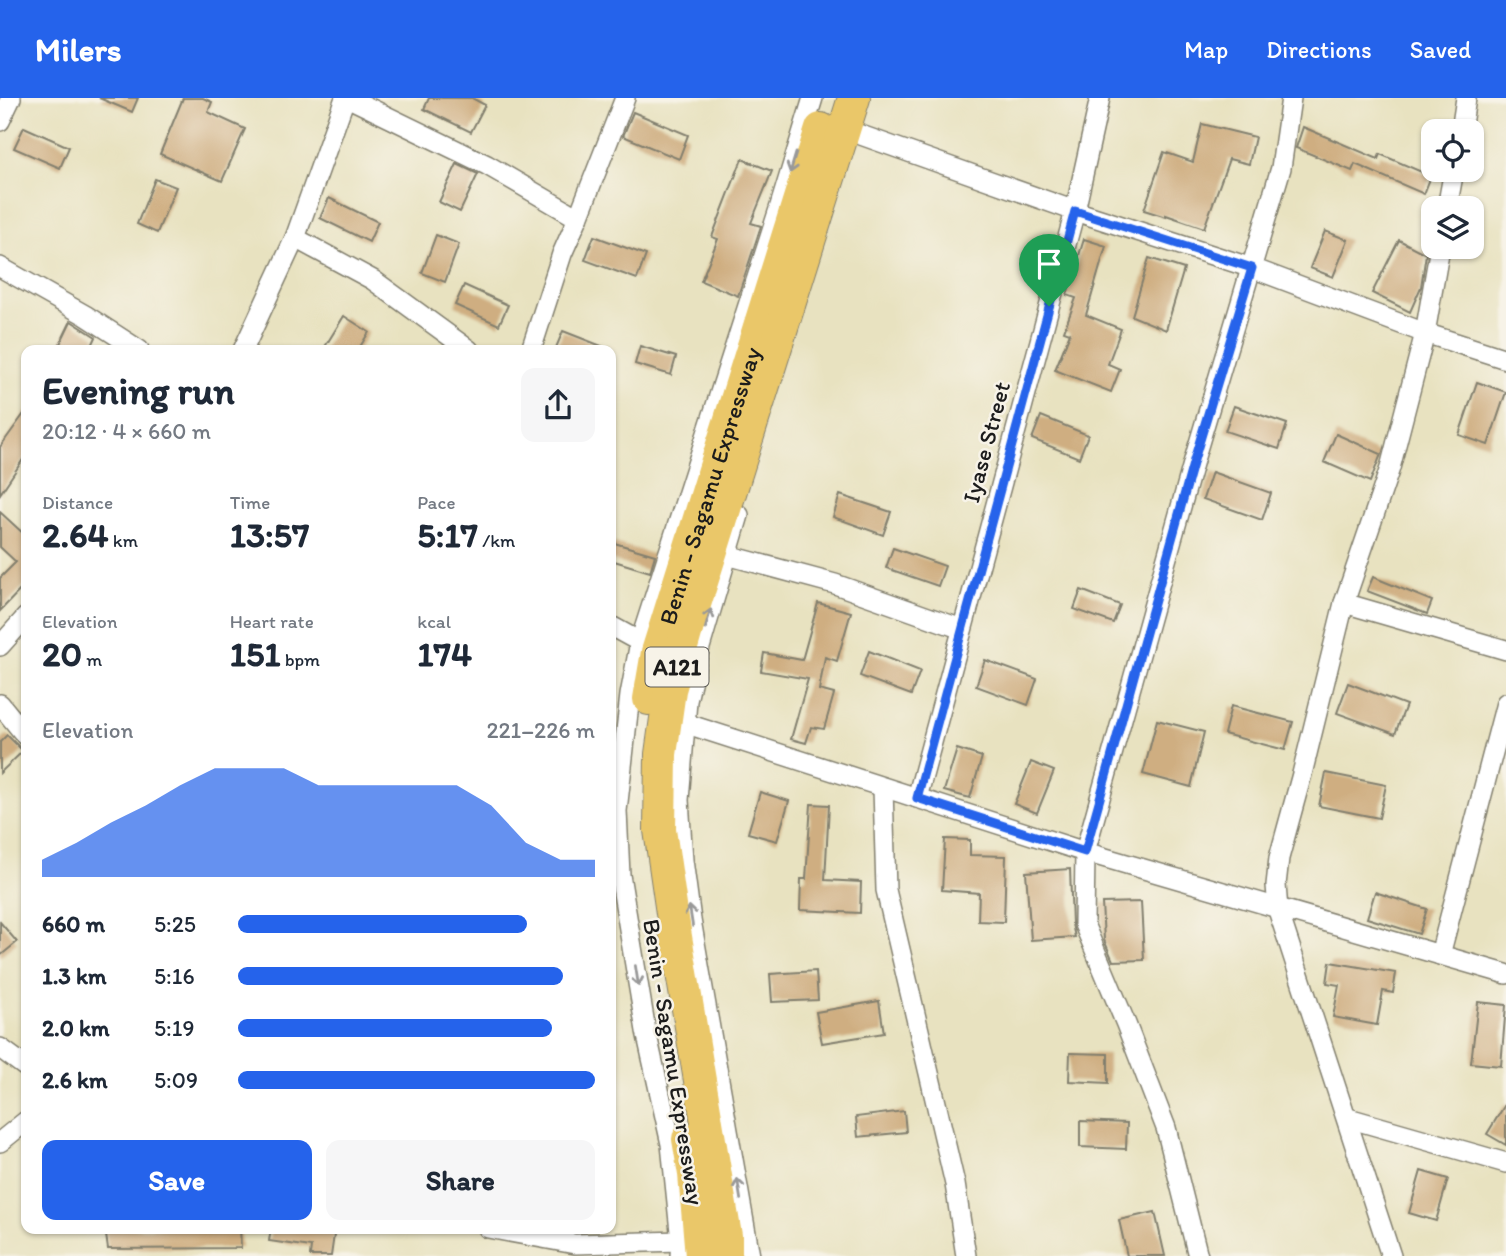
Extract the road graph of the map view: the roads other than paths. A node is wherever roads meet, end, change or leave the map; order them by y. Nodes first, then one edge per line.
1 (11, 98) edge
2 (347, 98) edge
3 (625, 98) edge
4 (813, 98) edge
5 (831, 98) edge
6 (854, 98) edge
7 (868, 98) edge
8 (1100, 98) edge
9 (1291, 98) edge
10 (1466, 98) edge
11 (1463, 119) edge
12 (0, 121) edge
13 (858, 134) junction
14 (1075, 211) junction
15 (578, 218) junction
16 (295, 238) junction
17 (1438, 259) edge
18 (0, 267) edge
19 (1252, 268) junction
20 (1425, 333) junction
21 (131, 345) edge
22 (245, 345) edge
23 (462, 345) edge
24 (533, 345) edge
25 (1506, 359) edge
26 (727, 555) junction
27 (1344, 603) junction
28 (21, 623) edge
29 (616, 629) edge
30 (961, 629) junction
31 (640, 642) junction
32 (0, 646) edge
33 (1506, 650) edge
34 (1506, 703) edge
35 (0, 704) edge
36 (684, 723) junction
37 (21, 730) edge
38 (883, 788) junction
39 (917, 798) junction
40 (1085, 852) junction
41 (1278, 910) junction
42 (1440, 955) junction
43 (1506, 974) edge
44 (0, 1048) edge
45 (21, 1063) edge
46 (1348, 1118) junction
47 (21, 1125) edge
48 (0, 1142) edge
49 (1506, 1163) edge
50 (521, 1234) edge
51 (688, 1251) edge
52 (726, 1256) edge
53 (750, 1256) edge
54 (966, 1256) edge
55 (1198, 1256) edge
56 (1391, 1256) edge

1 - 12 street
2 - 15 street
2 - 16 street
3 - 15 street
4 -> 31 street
5 - 51 highway, Benin - Sagamu Expressway / A121
6 - 52 highway, A121
7 - 13 street
8 - 14 street, Iyase Street
9 - 19 street
10 - 11 street
13 - 14 street
13 - 26 street
14 - 19 street
14 - 30 street, Iyase Street
15 - 24 street
16 - 22 street
16 - 23 street
17 - 20 street
18 - 21 street
19 - 20 street
19 - 40 street
20 - 25 street
20 - 27 street
26 - 30 street
36 -> 26 street
27 - 33 street
27 - 41 street
28 - 32 street
29 - 31 street
30 - 39 street, Iyase Street
31 -> 51 street
34 - 42 street
35 - 37 street
36 - 38 street
53 -> 36 street
38 - 39 street
38 - 54 street
39 - 40 street
40 - 41 street
40 - 55 street
41 - 42 street
41 - 46 street
42 - 43 street
44 - 45 street
46 - 49 street
46 - 56 street
47 - 48 street
50 - 51 street

